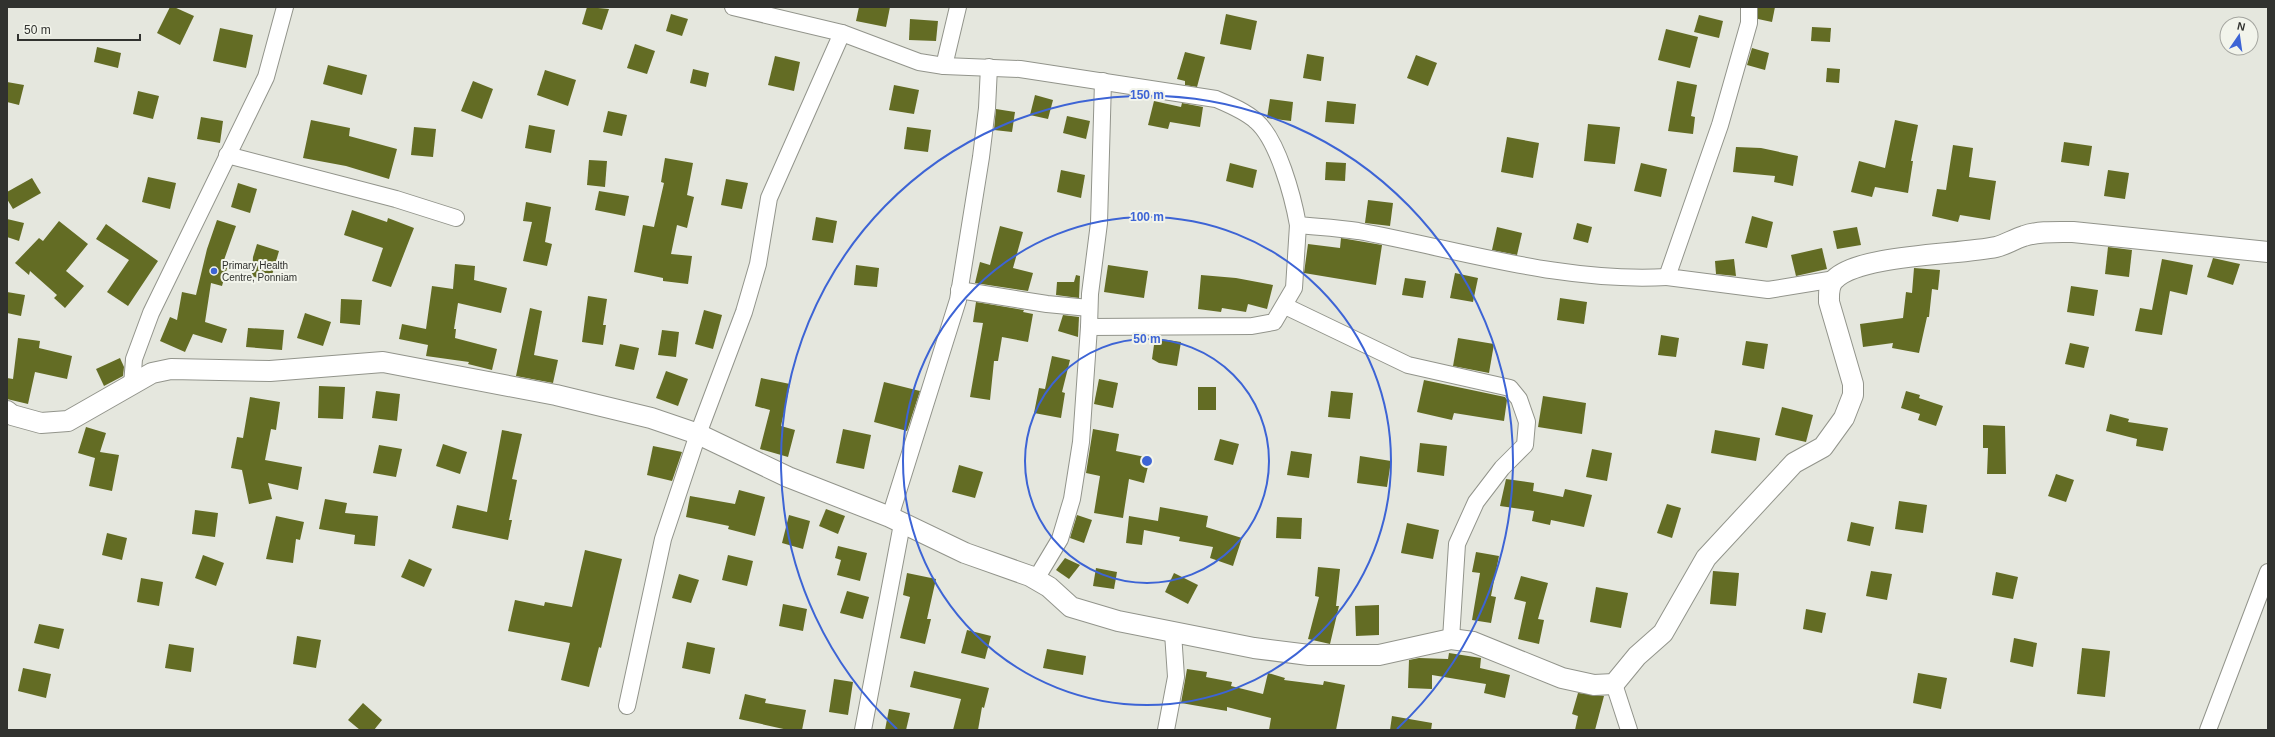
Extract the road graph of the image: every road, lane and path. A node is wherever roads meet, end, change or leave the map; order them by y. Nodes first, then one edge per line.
1 (285, 7) edge
2 (733, 7) edge
3 (958, 7) edge
4 (1749, 7) edge
5 (842, 33) junction
6 (944, 66) junction
7 (989, 67) junction
8 (1103, 81) junction
9 (227, 155) junction
10 (456, 218) dead end
11 (1298, 224) junction
12 (2268, 252) edge
13 (1668, 277) junction
14 (1835, 279) junction
15 (959, 290) junction
16 (1285, 306) junction
17 (1089, 308) junction
18 (1089, 327) junction
19 (132, 385) junction
20 (7, 411) edge
21 (698, 434) junction
22 (896, 521) junction
23 (2268, 572) edge
24 (1036, 579) junction
25 (1173, 633) junction
26 (1451, 639) junction
27 (1614, 684) junction
28 (627, 706) dead end
29 (863, 730) edge
30 (1166, 730) edge
31 (1629, 730) edge
32 (2208, 730) edge

1 - 9 street
2 - 5 street
3 - 6 street
4 - 13 street
5 - 6 street
5 - 21 street
6 - 7 street
7 - 8 street
7 - 15 street
8 - 11 street
8 - 17 street
9 - 10 street
9 - 19 street
11 - 13 street
11 - 16 street
12 - 14 main road
13 - 14 street
14 - 27 main road
15 - 17 street
15 - 22 street
16 - 18 street
16 - 26 street
17 - 18 street
18 - 24 street
19 - 20 main road
19 - 21 main road
21 - 22 main road
21 - 28 street
22 - 24 main road
22 - 29 street
23 - 32 street
24 - 25 main road
25 - 26 main road
25 - 30 street
26 - 27 main road
27 - 31 street

